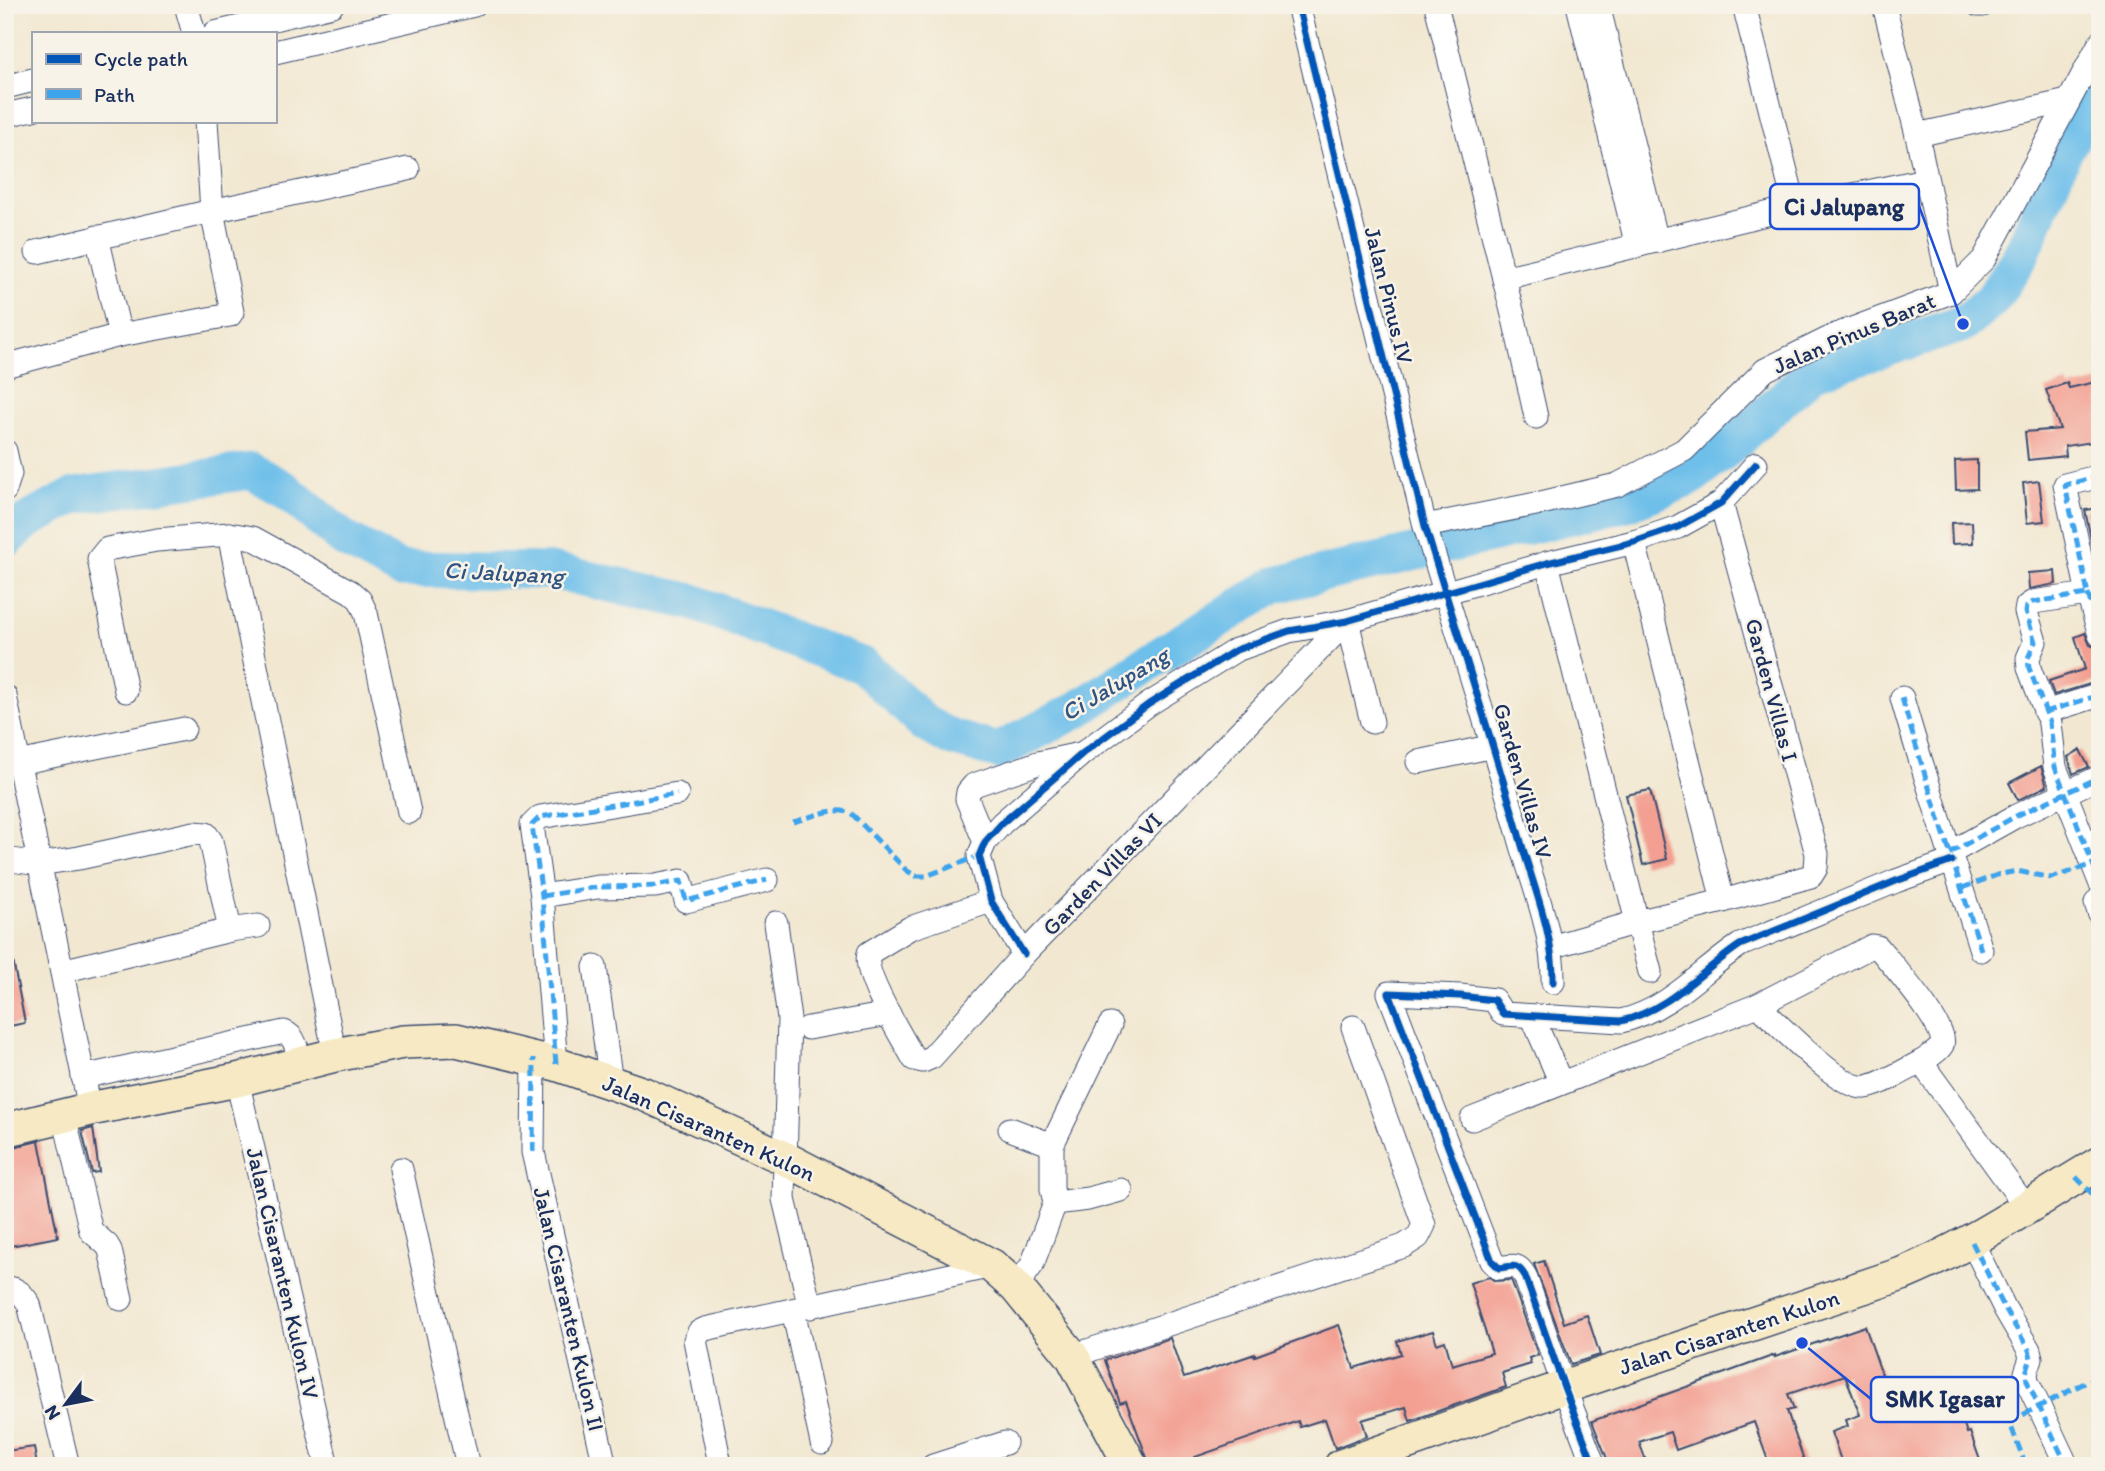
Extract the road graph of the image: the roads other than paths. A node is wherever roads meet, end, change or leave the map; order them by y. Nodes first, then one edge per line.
1 (186, 5) edge
2 (332, 5) edge
3 (474, 5) edge
4 (1298, 5) edge
5 (1436, 5) edge
6 (1578, 5) edge
7 (1598, 5) edge
8 (1744, 5) edge
9 (1884, 5) edge
10 (194, 32) edge
11 (219, 32) edge
12 (2100, 43) edge
13 (276, 52) edge
14 (32, 80) edge
15 (5, 88) edge
16 (2068, 102) junction
17 (32, 108) edge
18 (5, 115) edge
19 (206, 122) edge
20 (1917, 135) junction
21 (408, 169) dead end
22 (1925, 180) junction
23 (1795, 207) junction
24 (212, 211) junction
25 (97, 237) junction
26 (1647, 243) junction
27 (37, 251) dead end
28 (1504, 278) junction
29 (1951, 292) junction
30 (120, 335) junction
31 (5, 366) edge
32 (1535, 417) dead end
33 (5, 451) edge
34 (1756, 464) dead end
35 (2100, 477) edge
36 (5, 490) edge
37 (1721, 503) junction
38 (1427, 531) junction
39 (229, 534) junction
40 (1634, 542) junction
41 (1546, 563) junction
42 (1443, 587) junction
43 (2088, 594) junction
44 (1347, 621) junction
45 (2100, 635) edge
46 (126, 691) dead end
47 (2100, 695) edge
48 (5, 696) edge
49 (1902, 698) dead end
50 (2045, 712) junction
51 (1372, 722) dead end
52 (184, 729) dead end
53 (1494, 746) junction
54 (1083, 753) junction
55 (1418, 762) dead end
56 (18, 763) junction
57 (2100, 777) edge
58 (2066, 793) junction
59 (677, 794) dead end
60 (409, 812) dead end
61 (985, 842) junction
62 (1951, 857) junction
63 (5, 859) edge
64 (39, 864) junction
65 (2096, 873) edge
66 (767, 880) dead end
67 (542, 896) junction
68 (2100, 898) edge
69 (991, 901) junction
70 (1723, 901) junction
71 (2100, 915) edge
72 (1637, 922) junction
73 (776, 923) dead end
74 (258, 926) dead end
75 (230, 930) junction
76 (1551, 947) junction
77 (1981, 950) dead end
78 (1024, 954) junction
79 (596, 967) dead end
80 (62, 971) junction
81 (1650, 972) dead end
82 (1553, 982) dead end
83 (1758, 1005) junction
84 (889, 1014) junction
85 (1532, 1016) junction
86 (1110, 1025) dead end
87 (1353, 1027) dead end
88 (808, 1028) dead end
89 (335, 1055) junction
90 (545, 1061) junction
91 (1921, 1062) junction
92 (299, 1064) junction
93 (83, 1077) junction
94 (237, 1080) junction
95 (611, 1083) junction
96 (1561, 1083) junction
97 (77, 1113) junction
98 (1472, 1118) dead end
99 (1010, 1129) dead end
100 (5, 1130) edge
101 (1052, 1145) junction
102 (784, 1158) junction
103 (2100, 1163) edge
104 (401, 1169) dead end
105 (1121, 1190) dead end
106 (1055, 1203) junction
107 (2026, 1207) junction
108 (1972, 1242) junction
109 (1004, 1277) junction
110 (5, 1288) edge
111 (121, 1300) dead end
112 (801, 1309) junction
113 (1072, 1356) junction
114 (1564, 1387) junction
115 (822, 1443) dead end
116 (1005, 1443) dead end
117 (719, 1459) dead end
118 (1353, 1464) edge
119 (68, 1466) edge
120 (327, 1466) edge
121 (468, 1466) edge
122 (604, 1466) edge
123 (933, 1466) edge
124 (1131, 1466) edge
125 (1594, 1466) edge
126 (2067, 1466) edge

1 - 10 street
2 - 11 street
3 - 13 street
4 - 38 street, Jalan Pinus IV
5 - 28 street
6 - 26 street
7 - 26 street
8 - 23 street
9 - 20 street
12 - 16 street, Jalan Pinus Barat
14 - 15 street
16 - 20 street
16 - 29 street, Jalan Pinus Barat
17 - 18 street
19 - 24 street
20 - 22 street
21 - 24 street
22 - 23 street
22 - 29 street
23 - 26 street
24 - 25 street
24 - 30 street
25 - 27 street
25 - 30 street
26 - 28 street
28 - 32 street
29 - 38 street, Jalan Pinus Barat
30 - 31 street
33 - 36 street
34 - 37 street
35 - 43 street
37 - 40 street
37 - 70 street, Garden Villas I
38 - 42 street, Jalan Pinus IV
39 - 46 street
39 - 60 street
39 - 89 street
40 - 41 street
40 - 70 street
41 - 42 street
41 - 72 street
42 - 44 street
42 - 53 street, Garden Villas IV
43 - 45 street
43 - 50 street
44 - 51 street
44 - 54 street
44 - 78 street, Garden Villas VI
47 - 50 street
48 - 56 street
49 - 62 street
50 - 58 street
52 - 56 street
53 - 55 street
53 - 76 street, Garden Villas IV
54 - 61 street
54 - 61 street
56 - 64 street
57 - 58 street
58 - 62 street
58 - 65 street
59 - 67 street, Jalan Cisaranten Kulon II
61 - 69 street
62 - 77 street
62 - 85 street
63 - 64 street
64 - 75 street
64 - 80 street
66 - 67 street
67 - 90 street, Jalan Cisaranten Kulon II
68 - 71 street
69 - 78 street
69 - 84 street, Garden Villas VI
70 - 72 street
72 - 76 street
72 - 81 street
73 - 102 street
74 - 75 street
75 - 80 street
76 - 82 street, Garden Villas IV
78 - 84 street, Garden Villas VI
79 - 95 street
80 - 93 street
83 - 91 street
83 - 91 street
83 - 96 street
84 - 88 street
85 - 96 street
85 - 114 street
86 - 101 street
87 - 113 street
89 - 90 main road, Jalan Cisaranten Kulon
89 - 92 main road, Jalan Cisaranten Kulon
90 - 95 main road, Jalan Cisaranten Kulon
90 - 122 street, Jalan Cisaranten Kulon II
91 - 107 street
92 - 93 street
92 - 94 main road, Jalan Cisaranten Kulon
93 - 97 street
94 - 97 main road, Jalan Cisaranten Kulon
94 - 120 street, Jalan Cisaranten Kulon IV
95 - 102 main road, Jalan Cisaranten Kulon
96 - 98 street
97 - 100 main road, Jalan Cisaranten Kulon
97 - 111 street
99 - 101 street
101 - 106 street
102 - 109 main road, Jalan Cisaranten Kulon
102 - 112 street
103 - 107 main road, Jalan Cisaranten Kulon
104 - 121 street
105 - 106 street
106 - 109 street
107 - 108 main road, Jalan Cisaranten Kulon
108 - 114 main road, Jalan Cisaranten Kulon
108 - 126 street
109 - 112 street
109 - 113 main road, Jalan Cisaranten Kulon
110 - 119 street
112 - 115 street
112 - 117 street
113 - 124 main road, Jalan Cisaranten Kulon
114 - 118 main road, Jalan Cisaranten Kulon
114 - 125 street
116 - 123 street

